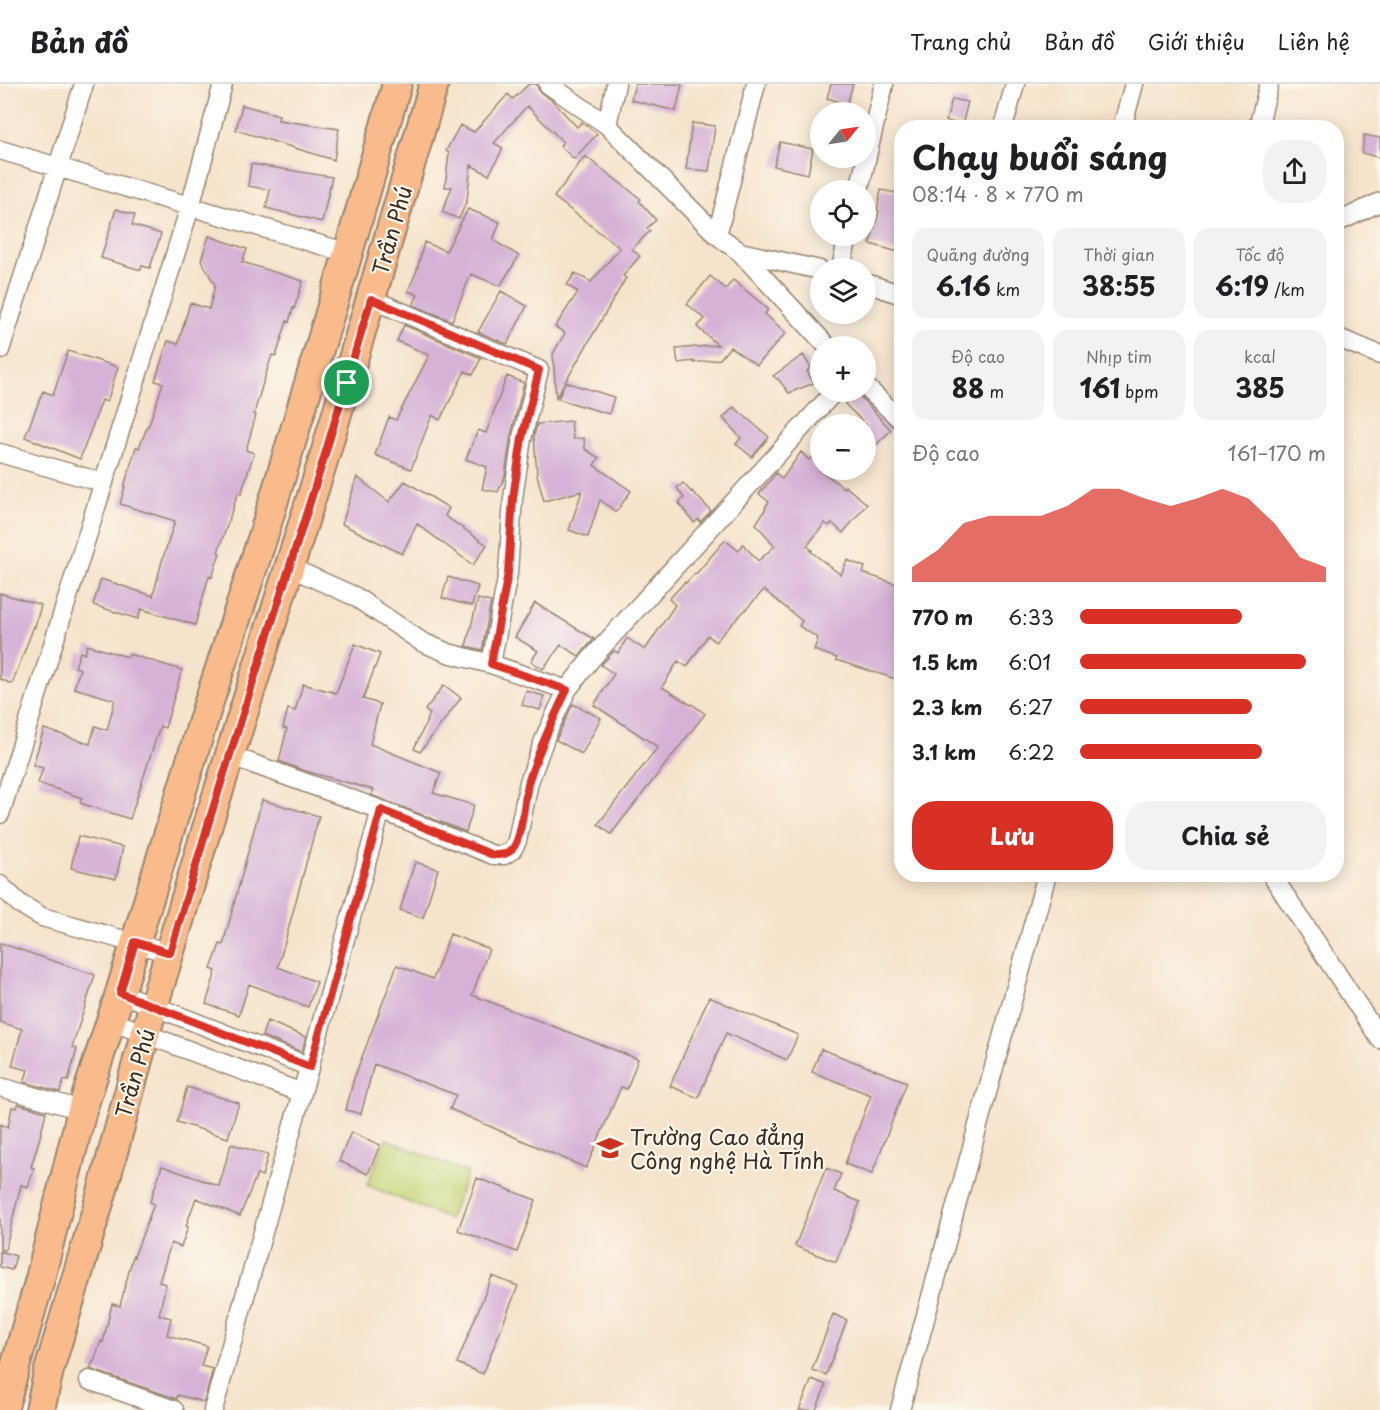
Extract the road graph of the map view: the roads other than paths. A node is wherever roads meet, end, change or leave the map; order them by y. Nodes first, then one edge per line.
1 (84, 84) edge
2 (223, 84) edge
3 (397, 84) edge
4 (434, 84) edge
5 (548, 84) edge
6 (616, 84) edge
7 (756, 84) edge
8 (884, 84) edge
9 (1015, 84) edge
10 (1134, 84) edge
11 (1269, 84) edge
12 (1005, 120) edge
13 (1124, 120) edge
14 (1260, 120) edge
15 (607, 125) junction
16 (0, 150) edge
17 (58, 168) junction
18 (861, 180) edge
19 (1380, 202) edge
20 (190, 207) junction
21 (1344, 219) edge
22 (717, 235) junction
23 (348, 252) junction
24 (740, 252) junction
25 (810, 268) edge
26 (876, 286) edge
27 (894, 292) edge
28 (371, 299) junction
29 (818, 336) edge
30 (1344, 340) edge
31 (0, 350) edge
32 (1380, 355) edge
33 (876, 396) edge
34 (825, 402) edge
35 (894, 413) edge
36 (0, 453) edge
37 (104, 483) junction
38 (289, 567) junction
39 (491, 664) junction
40 (567, 690) junction
41 (231, 756) junction
42 (381, 810) junction
43 (0, 814) edge
44 (1045, 882) edge
45 (1275, 882) edge
46 (0, 885) edge
47 (135, 942) junction
48 (170, 953) junction
49 (120, 993) junction
50 (154, 1006) junction
51 (111, 1021) junction
52 (145, 1034) junction
53 (1380, 1039) edge
54 (310, 1067) junction
55 (0, 1088) edge
56 (302, 1093) junction
57 (82, 1110) junction
58 (89, 1380) dead end
59 (3, 1410) edge
60 (40, 1410) edge
61 (174, 1410) edge
62 (213, 1410) edge
63 (900, 1410) edge

1 - 17 street
2 - 20 street
3 - 23 main road, Trần Phú
4 - 28 main road, Trần Phú
5 - 15 street
6 - 15 street
7 - 22 street
8 - 18 street
9 - 12 street
10 - 13 street
11 - 14 street
15 - 22 street
16 - 17 street
17 - 20 street
17 - 31 street
19 - 21 street
20 - 23 street
20 - 37 street
22 - 24 street
23 - 47 main road, Trần Phú
24 - 25 street
24 - 29 street
26 - 27 street
28 - 38 main road, Trần Phú
28 - 39 street
30 - 32 street
33 - 35 street
34 - 40 street
36 - 37 street
37 - 43 street
38 - 39 street
38 - 41 main road, Trần Phú
39 - 40 street
40 - 42 street
41 - 42 street
41 - 48 main road, Trần Phú
42 - 54 street
44 - 63 street
45 - 53 street
46 - 47 street
47 - 48 street
47 - 49 main road, Trần Phú
48 - 50 main road, Trần Phú
49 - 50 street
49 - 51 main road, Trần Phú
50 - 52 main road, Trần Phú
50 - 54 street
51 - 52 street
51 - 57 main road, Trần Phú
52 - 56 street
52 - 60 main road, Trần Phú
54 - 56 street
55 - 57 street
56 - 62 street
57 - 59 main road, Trần Phú
58 - 61 street

